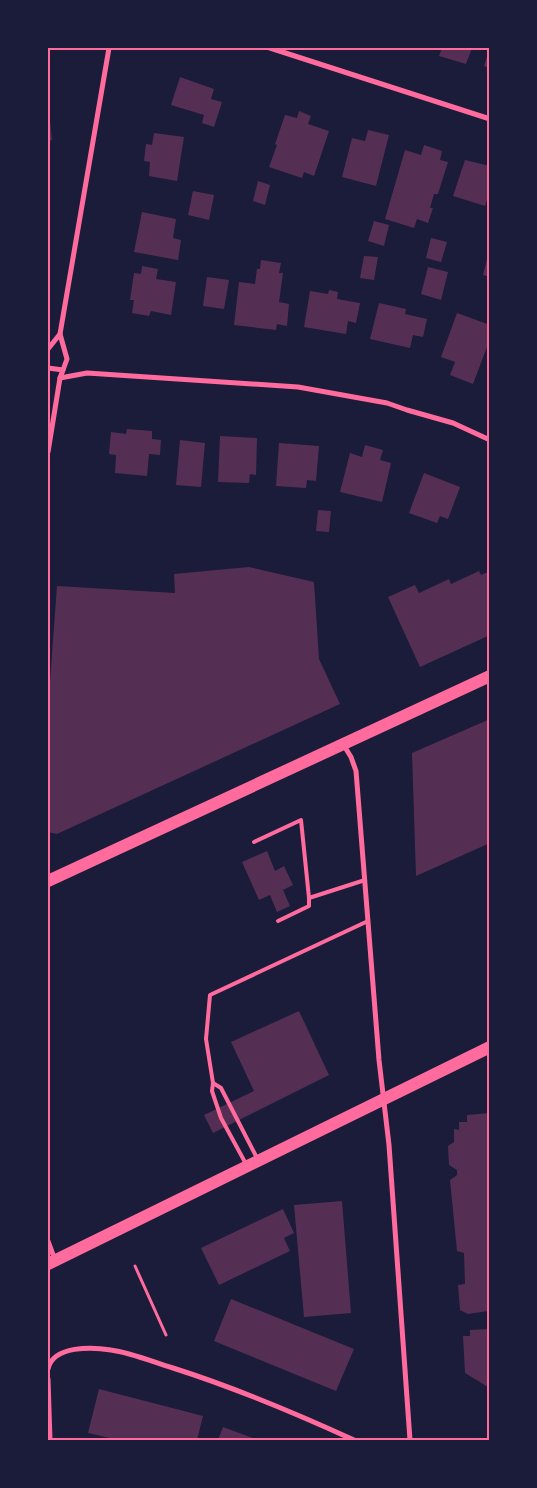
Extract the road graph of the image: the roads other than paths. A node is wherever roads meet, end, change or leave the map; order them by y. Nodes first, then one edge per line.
1 (109, 48) edge
2 (270, 48) edge
3 (490, 119) edge
4 (60, 334) junction
5 (48, 349) edge
6 (48, 368) edge
7 (63, 370) junction
8 (60, 378) junction
9 (490, 440) edge
10 (48, 452) edge
11 (490, 676) edge
12 (343, 744) junction
13 (254, 842) dead end
14 (365, 880) junction
15 (48, 881) edge
16 (309, 898) junction
17 (278, 921) dead end
18 (368, 921) junction
19 (490, 1048) edge
20 (214, 1083) junction
21 (384, 1098) junction
22 (253, 1163) junction
23 (48, 1241) edge
24 (52, 1262) edge
25 (48, 1369) edge
26 (48, 1379) edge
27 (50, 1440) edge
28 (354, 1440) edge
29 (410, 1440) edge

1 - 4 street
2 - 3 street
4 - 5 street
4 - 7 street
6 - 7 street
7 - 8 street
8 - 9 street
8 - 10 street
11 - 12 main road
12 - 14 street
12 - 15 main road
13 - 16 lane
14 - 16 lane
14 - 18 street
16 - 17 lane
18 - 20 lane
18 - 21 street
19 - 21 main road
20 - 22 lane
20 - 22 lane
21 - 22 main road
21 - 29 street
22 - 24 main road
23 - 24 street
25 - 28 street
26 - 27 street

